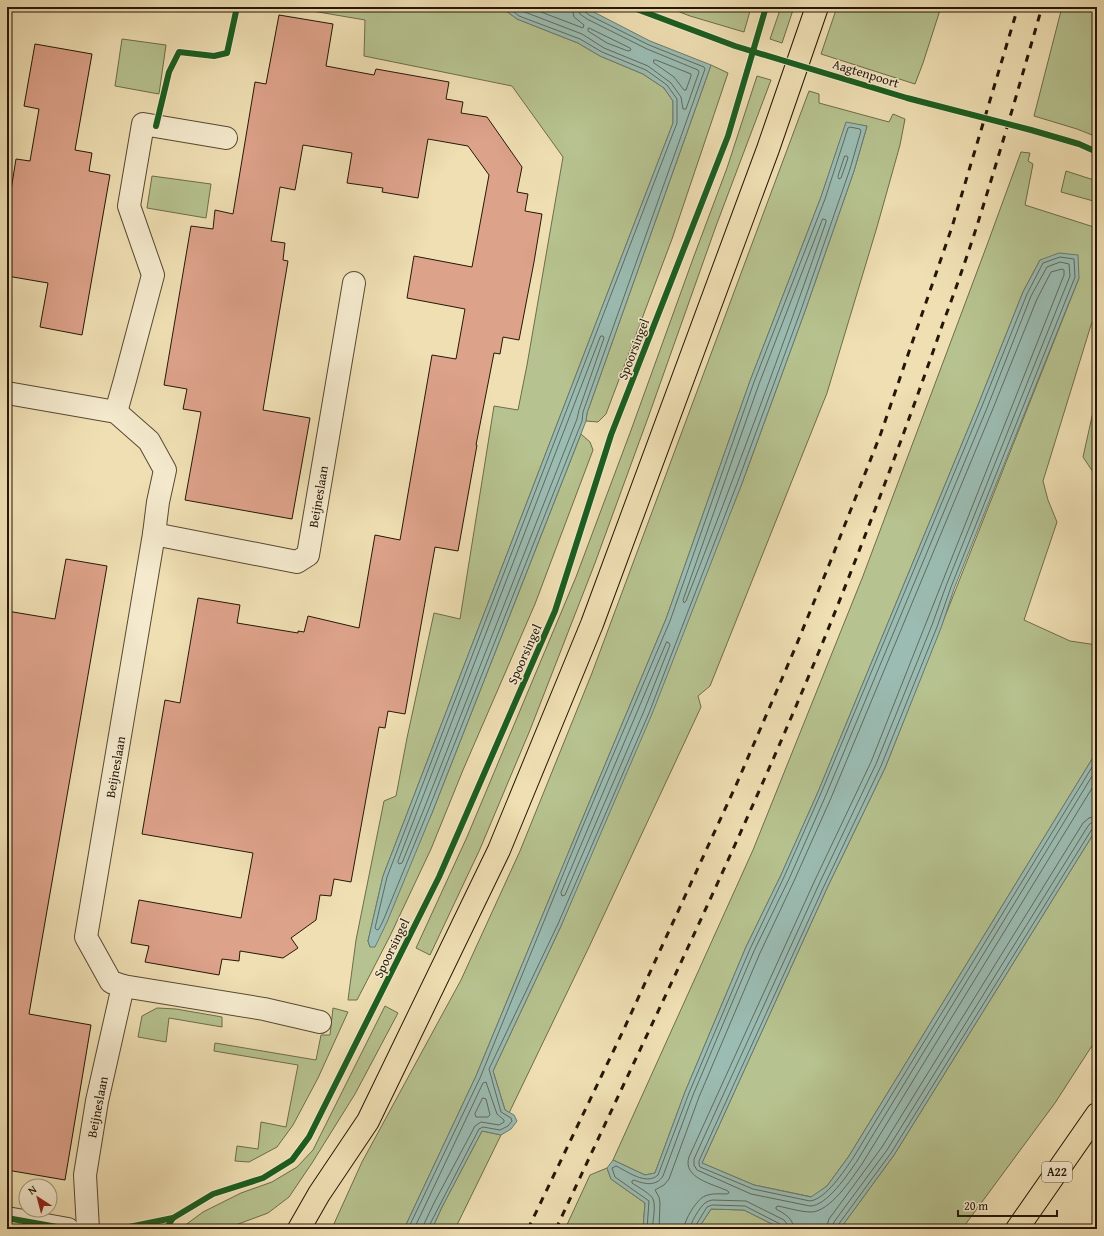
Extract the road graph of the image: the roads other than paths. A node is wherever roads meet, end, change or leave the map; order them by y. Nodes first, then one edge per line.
1 (817, 7) edge
2 (226, 138) dead end
3 (354, 283) dead end
4 (7, 393) edge
5 (116, 412) junction
6 (154, 534) junction
7 (123, 986) junction
8 (320, 1022) dead end
9 (1097, 1114) edge
10 (7, 1218) edge
11 (68, 1229) edge
12 (88, 1229) edge
13 (300, 1229) edge
14 (1017, 1229) edge

1 - 13 main road
2 - 5 street
3 - 6 street, Beijneslaan
4 - 5 street
5 - 6 street, Beijneslaan
6 - 7 street, Beijneslaan
7 - 8 street, Beijneslaan
7 - 12 street, Beijneslaan
9 - 14 main road, A22
10 - 11 street

